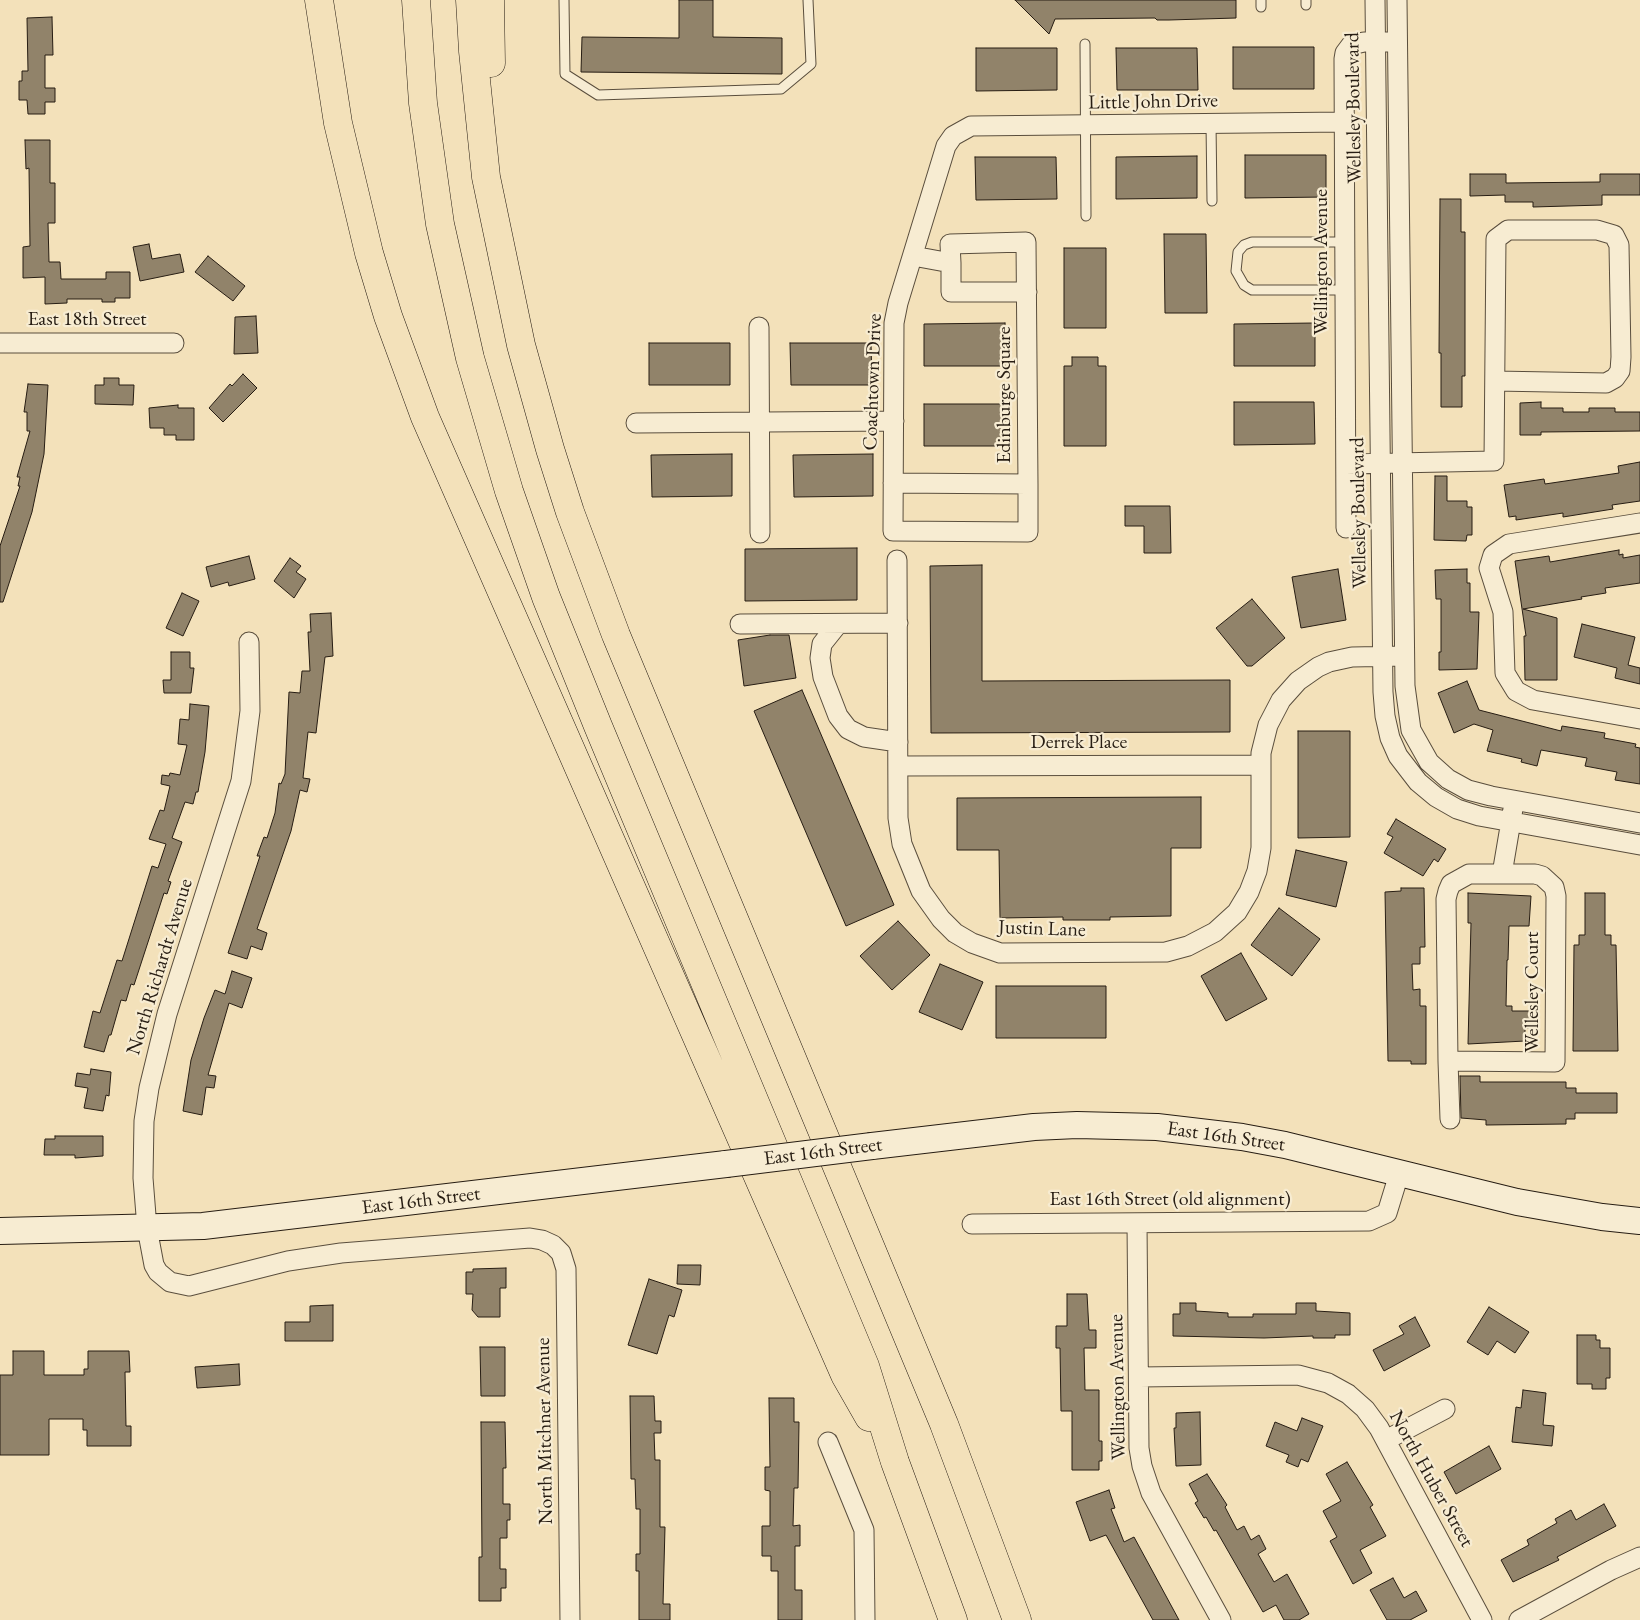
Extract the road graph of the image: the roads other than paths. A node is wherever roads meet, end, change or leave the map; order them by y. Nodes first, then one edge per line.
1 (319, 0) edge
2 (416, 0) edge
3 (470, 0) edge
4 (490, 0) edge
5 (564, 0) edge
6 (808, 0) edge
7 (1375, 0) edge
8 (1396, 0) edge
9 (1376, 42) junction
10 (1398, 42) junction
11 (1085, 44) dead end
12 (1344, 122) junction
13 (1211, 124) junction
14 (1085, 125) junction
15 (963, 128) joint
16 (1212, 201) dead end
17 (1086, 216) dead end
18 (1344, 242) junction
19 (502, 253) junction
20 (913, 256) junction
21 (951, 263) junction
22 (1345, 290) junction
23 (1027, 292) junction
24 (759, 327) dead end
25 (0, 343) edge
26 (174, 343) dead end
27 (1495, 381) junction
28 (894, 420) junction
29 (760, 422) junction
30 (636, 423) dead end
31 (1346, 464) junction
32 (1380, 464) junction
33 (1402, 464) junction
34 (893, 483) junction
35 (1028, 484) junction
36 (1640, 524) edge
37 (1346, 528) dead end
38 (760, 533) dead end
39 (897, 560) dead end
40 (740, 624) dead end
41 (838, 624) junction
42 (898, 624) junction
43 (249, 642) dead end
44 (1383, 656) junction
45 (1404, 656) junction
46 (1640, 719) edge
47 (898, 742) junction
48 (1260, 765) junction
49 (899, 766) junction
50 (1514, 801) junction
51 (1511, 822) junction
52 (1640, 823) edge
53 (1640, 845) edge
54 (1502, 874) junction
55 (1448, 1061) junction
56 (1450, 1119) dead end
57 (1399, 1174) junction
58 (1640, 1221) edge
59 (1137, 1223) junction
60 (972, 1224) dead end
61 (146, 1228) junction
62 (0, 1232) edge
63 (553, 1245) joint
64 (1139, 1377) junction
65 (1445, 1409) dead end
66 (1386, 1440) junction
67 (828, 1442) dead end
68 (895, 1462) junction
69 (1640, 1557) edge
70 (570, 1620) edge
71 (865, 1620) edge
72 (953, 1620) edge
73 (1017, 1620) edge
74 (1221, 1620) edge
75 (1482, 1620) edge
76 (1519, 1620) edge

1 - 68 highway
2 - 68 highway
3 - 19 highway
4 - 19 highway
5 - 6 lane
7 - 9 street, Wellesley Boulevard
8 - 10 street
9 - 10 street, Wellington Avenue
9 - 12 street, Wellington Avenue
9 - 32 street, Wellesley Boulevard
10 - 33 street
11 - 14 lane
12 - 13 street, Little John Drive
12 - 18 street, Wellington Avenue
13 - 14 street, Little John Drive
13 - 16 lane
14 - 15 street, Little John Drive
14 - 17 lane
15 - 20 street, Coachtown Drive
18 - 22 street, Wellington Avenue
18 - 22 lane
19 - 73 highway
20 - 21 street
20 - 28 street, Coachtown Drive
21 - 23 street, Edinburge Square
21 - 23 street, Edinburge Square
22 - 31 street, Wellington Avenue
23 - 35 street, Edinburge Square
24 - 29 street
25 - 26 street, East 18th Street
27 - 27 street
27 - 33 street
28 - 29 street
28 - 34 street, Coachtown Drive
29 - 30 street
29 - 38 street
31 - 32 street
31 - 37 street, Wellington Avenue
32 - 33 street
32 - 44 street, Wellesley Boulevard
33 - 45 street
34 - 35 street, Edinburge Square
34 - 35 street, Coachtown Drive
36 - 46 street
39 - 42 street, Justin Lane
40 - 41 street
41 - 42 street
41 - 47 street
42 - 47 street, Justin Lane
43 - 61 street, North Richardt Avenue
44 - 45 street, Justin Lane
44 - 48 street, Justin Lane
44 - 51 street, Wellesley Boulevard
45 - 50 street
47 - 49 street, Justin Lane
48 - 49 street, Derrek Place
48 - 49 street, Justin Lane
50 - 51 street
50 - 52 street
51 - 53 street, Wellesley Boulevard
51 - 54 street
54 - 55 street
54 - 55 street, Wellesley Court
55 - 56 street
57 - 58 street, East 16th Street
57 - 59 street, East 16th Street (old alignment)
57 - 61 street, East 16th Street, bridge
59 - 60 street, East 16th Street (old alignment)
59 - 64 street, Wellington Avenue
61 - 62 street, East 16th Street
61 - 63 street, North Richardt Avenue
63 - 70 street, North Mitchner Avenue
64 - 66 street, North Huber Street
64 - 74 street, Wellington Avenue
65 - 66 street
66 - 75 street, North Huber Street
67 - 71 street
68 - 72 highway
69 - 76 street

